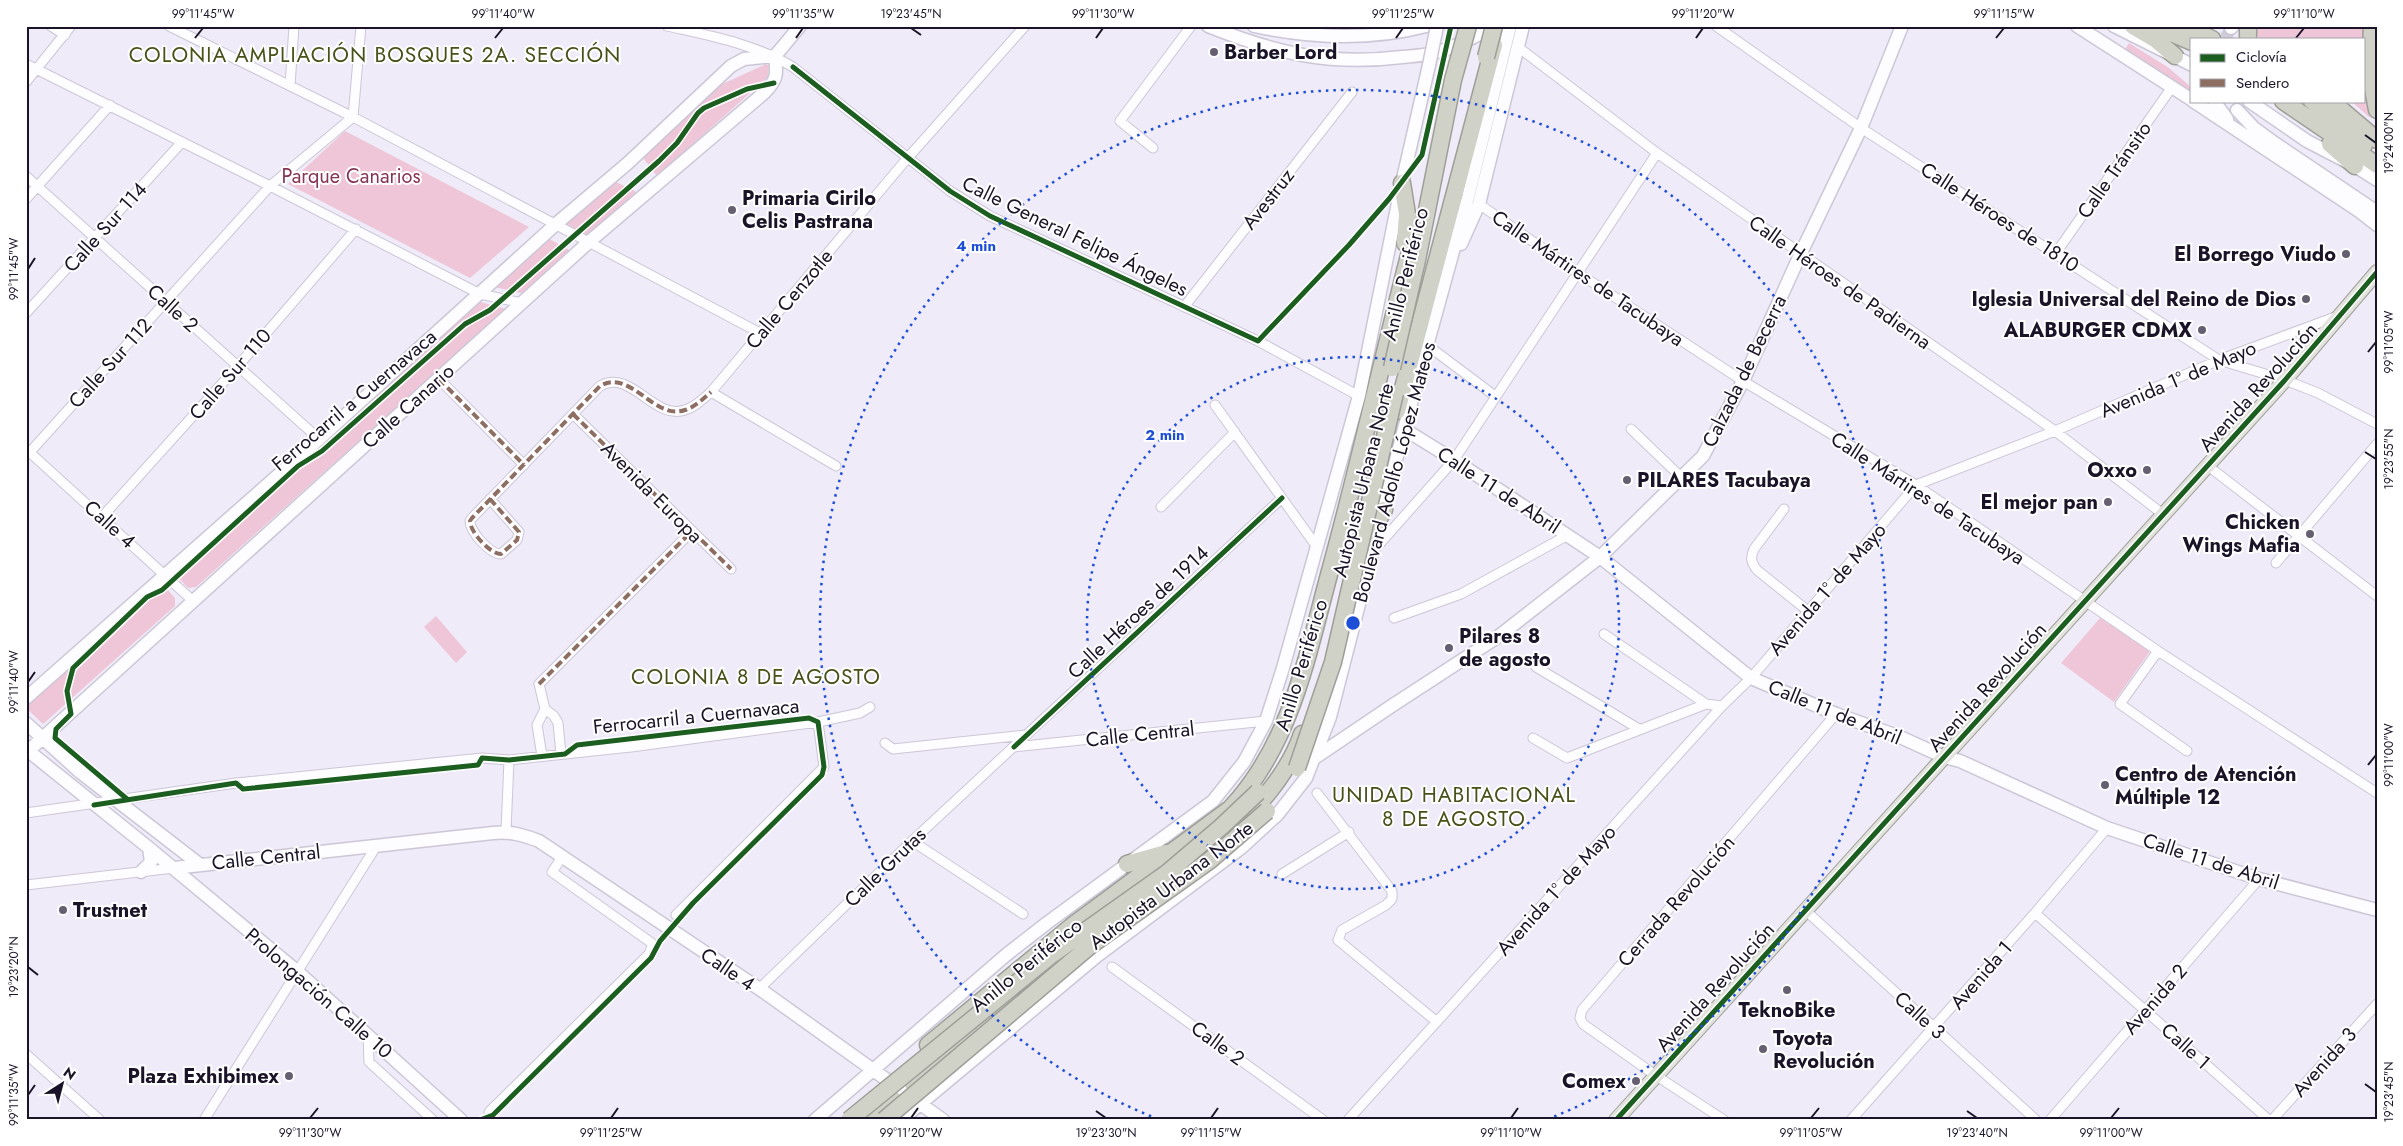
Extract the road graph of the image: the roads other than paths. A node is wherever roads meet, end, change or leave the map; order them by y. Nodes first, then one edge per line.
1 (51, 26) edge
2 (70, 26) edge
3 (169, 26) edge
4 (294, 26) edge
5 (362, 26) edge
6 (667, 26) edge
7 (800, 26) edge
8 (1024, 26) edge
9 (1191, 26) edge
10 (1208, 26) edge
11 (1254, 26) edge
12 (1426, 26) edge
13 (1437, 26) edge
14 (1469, 26) edge
15 (1497, 26) edge
16 (1510, 26) edge
17 (1523, 26) edge
18 (1716, 26) edge
19 (1902, 26) edge
20 (2077, 26) edge
21 (2114, 26) edge
22 (2133, 26) edge
23 (2155, 26) edge
24 (2184, 26) edge
25 (2372, 26) edge
26 (65, 35) junction
27 (2210, 38) edge
28 (2190, 41) edge
29 (1518, 47) junction
30 (775, 56) junction
31 (2183, 60) edge
32 (26, 64) edge
33 (37, 69) junction
34 (26, 82) edge
35 (290, 86) junction
36 (2172, 87) junction
37 (1352, 92) dead end
38 (2190, 100) edge
39 (2194, 102) edge
40 (2215, 102) edge
41 (2250, 102) edge
42 (2279, 102) edge
43 (2284, 102) edge
44 (2313, 102) edge
45 (2332, 102) edge
46 (110, 105) junction
47 (2237, 110) dead end
48 (2377, 110) edge
49 (353, 118) junction
50 (2233, 127) junction
51 (1861, 128) junction
52 (2377, 140) edge
53 (182, 142) junction
54 (1153, 148) dead end
55 (1657, 153) junction
56 (909, 157) junction
57 (2377, 157) edge
58 (2377, 165) edge
59 (2355, 166) junction
60 (26, 176) edge
61 (2377, 180) edge
62 (1402, 184) junction
63 (37, 186) junction
64 (270, 186) junction
65 (26, 199) edge
66 (1479, 204) junction
67 (2377, 212) edge
68 (556, 224) junction
69 (2377, 225) edge
70 (356, 229) junction
71 (95, 238) junction
72 (590, 241) junction
73 (1800, 254) junction
74 (2056, 254) junction
75 (2377, 272) edge
76 (1578, 273) junction
77 (1402, 280) junction
78 (1443, 285) junction
79 (480, 294) junction
80 (166, 301) junction
81 (522, 303) junction
82 (1184, 307) junction
83 (26, 312) edge
84 (2341, 315) junction
85 (760, 333) junction
86 (1427, 345) junction
87 (2219, 360) junction
88 (237, 367) junction
89 (439, 379) junction
90 (2286, 380) junction
91 (1743, 381) junction
92 (711, 392) junction
93 (1360, 396) junction
94 (1496, 396) junction
95 (1215, 404) dead end
96 (573, 414) junction
97 (2377, 424) edge
98 (1404, 429) junction
99 (1631, 430) dead end
100 (2055, 431) junction
101 (1235, 432) junction
102 (319, 439) junction
103 (2377, 444) edge
104 (28, 450) edge
105 (1454, 460) junction
106 (524, 465) junction
107 (836, 466) dead end
108 (2208, 466) junction
109 (1682, 478) junction
110 (1916, 485) junction
111 (1282, 498) junction
112 (490, 500) junction
113 (1161, 507) dead end
114 (1784, 509) dead end
115 (1384, 510) joint
116 (2164, 515) junction
117 (102, 517) junction
118 (691, 532) junction
119 (1568, 535) junction
120 (2298, 537) junction
121 (1317, 546) junction
122 (1368, 548) junction
123 (1600, 557) junction
124 (2276, 563) dead end
125 (731, 569) dead end
126 (165, 575) junction
127 (2377, 596) edge
128 (192, 600) junction
129 (2085, 602) junction
130 (1808, 611) junction
131 (1394, 618) dead end
132 (1604, 634) dead end
133 (2158, 651) junction
134 (1536, 667) dead end
135 (1751, 678) junction
136 (26, 698) edge
137 (1706, 704) junction
138 (1722, 706) junction
139 (870, 707) dead end
140 (545, 709) junction
141 (1836, 714) junction
142 (1266, 721) junction
143 (818, 722) junction
144 (26, 723) edge
145 (1639, 729) junction
146 (1026, 735) junction
147 (42, 738) junction
148 (1533, 738) dead end
149 (885, 743) dead end
150 (1014, 747) junction
151 (27, 751) edge
152 (2187, 751) dead end
153 (561, 754) junction
154 (542, 756) junction
155 (1944, 757) junction
156 (1314, 759) junction
157 (509, 760) junction
158 (1317, 793) dead end
159 (2377, 793) edge
160 (117, 801) junction
161 (94, 805) junction
162 (26, 813) edge
163 (2107, 828) junction
164 (506, 832) junction
165 (1349, 832) junction
166 (912, 841) junction
167 (377, 845) junction
168 (149, 848) junction
169 (1178, 850) junction
170 (562, 857) junction
171 (199, 864) junction
172 (1127, 864) junction
173 (174, 868) junction
174 (140, 872) junction
175 (1282, 874) dead end
176 (2259, 879) junction
177 (26, 886) edge
178 (1805, 910) junction
179 (2377, 910) edge
180 (2035, 913) junction
181 (1023, 914) dead end
182 (676, 915) dead end
183 (1112, 967) dead end
184 (298, 972) junction
185 (759, 989) junction
186 (2377, 1004) edge
187 (2146, 1010) junction
188 (1436, 1022) junction
189 (1934, 1028) junction
190 (368, 1034) junction
191 (26, 1054) edge
192 (875, 1070) junction
193 (1655, 1075) junction
194 (920, 1103) junction
195 (489, 1112) dead end
196 (100, 1120) edge
197 (204, 1120) edge
198 (433, 1120) edge
199 (461, 1120) edge
200 (815, 1120) edge
201 (840, 1120) edge
202 (849, 1120) edge
203 (871, 1120) edge
204 (884, 1120) edge
205 (901, 1120) edge
206 (943, 1120) edge
207 (1323, 1120) edge
208 (1348, 1120) edge
209 (1616, 1120) edge
210 (1724, 1120) edge
211 (1850, 1120) edge
212 (2036, 1120) edge
213 (2050, 1120) edge
214 (2270, 1120) edge

1 - 26 street
2 - 26 street
3 - 35 street
4 - 35 street
5 - 49 street
6 - 30 street, Calle General Felipe Ángeles
7 - 30 street
8 - 56 street, Calle Cenzotle
9 - 54 street
10 - 15 street
11 - 12 street
13 - 62 street, bridge
14 - 77 highway, Anillo Periférico, bridge
14 - 202 highway, Autopista Urbana Norte, bridge
15 - 122 highway, Anillo Periférico
15 - 204 highway, Autopista Urbana Norte, bridge
16 - 78 street, Boulevard Adolfo López Mateos
17 - 29 street
18 - 51 street, Calle Héroes de 1810
19 - 51 street, Calzada de Becerra
20 - 36 street
21 - 31 street
22 - 31 highway
23 - 28 highway
24 - 27 highway
25 - 48 highway
26 - 33 street
29 - 55 street, Calle Héroes de Padierna
29 - 66 street
30 - 56 street, Calle General Felipe Ángeles
30 - 68 street, Calle Canario
30 - 72 street, Calle Canario
32 - 33 street
33 - 34 street
33 - 46 street
35 - 49 street
36 - 38 street
36 - 74 street, Calle Tránsito
37 - 82 street, Avestruz
39 - 50 street
40 - 50 street
41 - 59 street
42 - 59 highway
43 - 58 highway
44 - 57 highway
45 - 52 highway
46 - 53 street
46 - 63 street
47 - 67 street
49 - 64 street, Calle Sur 112
49 - 68 street
50 - 69 street
51 - 73 street, Calzada de Becerra
51 - 74 street, Calle Héroes de 1810
53 - 64 street
53 - 71 street, Calle Sur 114
55 - 73 street, Calle Héroes de Padierna
55 - 76 street
56 - 82 street, Calle General Felipe Ángeles
56 - 85 street, Calle Cenzotle
59 - 61 street
60 - 63 street, Calle 2
62 - 77 highway
62 - 93 street
63 - 65 street
63 - 71 street, Calle 2
64 - 70 street
64 - 80 street, Calle Sur 112
66 - 76 street, Calle Mártires de Tacubaya
66 - 78 street
68 - 72 street
68 - 79 street, Calle Canario
70 - 79 street
70 - 88 street, Calle Sur 110
71 - 80 street, Calle 2
71 - 83 street, Calle Sur 114
72 - 81 street, Calle Canario
72 - 85 street
73 - 91 street, Calzada de Becerra
73 - 100 street, Calle Héroes de Padierna
74 - 87 street, Calle Héroes de 1810
75 - 84 main road, Avenida Revolución
76 - 91 street, Calle Mártires de Tacubaya
76 - 94 street
77 - 169 highway, Anillo Periférico
78 - 86 street, Boulevard Adolfo López Mateos
79 - 81 street
79 - 102 street, Calle Canario
80 - 88 street, Calle 2
80 - 104 street, Calle Sur 112
81 - 89 street, Calle Canario
82 - 93 street, Calle General Felipe Ángeles
84 - 87 street, Avenida 1º de Mayo
84 - 90 main road, Avenida Revolución
85 - 92 street, Calle Cenzotle
86 - 94 street
86 - 98 street, Boulevard Adolfo López Mateos
87 - 90 street, Calle Héroes de 1810
87 - 100 street, Avenida 1º de Mayo
88 - 102 street, Calle 2
88 - 117 street, Calle Sur 110
89 - 106 street
89 - 128 street, Calle Canario
90 - 97 street, Calle Héroes de 1810
90 - 108 main road, Avenida Revolución
91 - 109 street, Calzada de Becerra
91 - 110 street, Calle Mártires de Tacubaya
92 - 96 street, Calle Cenzotle
92 - 107 street
93 - 121 street
94 - 105 street
95 - 101 street
96 - 106 street
96 - 118 street, Avenida Europa
98 - 105 street, Calle 11 de Abril
98 - 115 street, Boulevard Adolfo López Mateos
99 - 109 street
100 - 110 street, Avenida 1º de Mayo
100 - 116 street, Calle Héroes de Padierna
101 - 111 street
101 - 113 street
102 - 126 street, Calle Canario
103 - 120 street
104 - 117 street, Calle 4
105 - 119 street, Calle 11 de Abril
105 - 122 street
106 - 112 street
108 - 116 main road, Avenida Revolución
108 - 120 street
109 - 123 street, Calzada de Becerra
110 - 129 street, Calle Mártires de Tacubaya
110 - 130 street, Avenida 1º de Mayo
111 - 121 street
111 - 146 street, Calle Héroes de 1914
112 - 112 street
114 - 130 street
115 - 122 highway
116 - 129 main road, Avenida Revolución
117 - 126 street, Calle 4
118 - 125 street, Avenida Europa
118 - 140 street
119 - 123 street, Calle 11 de Abril
119 - 131 street
120 - 124 street
120 - 127 street
121 - 142 street
122 - 156 street, Boulevard Adolfo López Mateos
122 - 203 highway, Anillo Periférico
123 - 135 street, Calle 11 de Abril
123 - 156 street, Calzada de Becerra
126 - 128 street, Calle 4
126 - 136 street, Calle Canario
128 - 147 street, Calle Canario
129 - 133 street, Calle Mártires de Tacubaya
129 - 155 main road, Avenida Revolución
130 - 135 street, Avenida 1º de Mayo
132 - 137 street
133 - 152 street
133 - 159 street, Calle Mártires de Tacubaya
134 - 145 street
135 - 138 street, Avenida 1º de Mayo
135 - 141 street, Calle 11 de Abril
137 - 138 street
137 - 145 street
138 - 188 street, Avenida 1º de Mayo
139 - 143 street
140 - 153 street
140 - 154 street
141 - 155 street, Calle 11 de Abril
141 - 193 street, Cerrada Revolución
142 - 150 street, Calle Central
142 - 172 street
143 - 153 street
143 - 182 street, Ferrocarril a Cuernavaca
144 - 147 street
145 - 148 street
146 - 149 street
146 - 150 street, Calle Héroes de 1914
147 - 151 street, Calle Canario
147 - 160 street
150 - 166 street, Calle Grutas
151 - 161 street, Prolongación Calle 10
153 - 154 street
154 - 157 street
155 - 163 street, Calle 11 de Abril
155 - 178 main road, Avenida Revolución
156 - 194 street, Boulevard Adolfo López Mateos
157 - 160 street
157 - 164 street
158 - 165 street
160 - 161 street
160 - 171 street
161 - 162 street
161 - 168 street, Prolongación Calle 10
163 - 176 street, Calle 11 de Abril
163 - 180 street, Avenida 1
164 - 167 street, Calle Central
164 - 170 street, Calle 4
165 - 175 street
165 - 188 street
166 - 181 street
166 - 185 street, Calle Grutas
167 - 171 street, Calle Central
167 - 184 street
168 - 173 street, Prolongación Calle 10
168 - 174 street
169 - 172 highway
169 - 201 highway, Anillo Periférico
170 - 185 street, Calle 4
170 - 195 street
171 - 173 street, Calle Central
172 - 192 street
173 - 174 street, Calle Central
173 - 184 street, Prolongación Calle 10
174 - 177 street, Calle Central
176 - 179 street, Calle 11 de Abril
176 - 187 street, Avenida 2
178 - 189 street, Calle 3
178 - 193 main road, Avenida Revolución
180 - 187 street, Calle 1
180 - 189 street, Avenida 1
183 - 207 street, Calle 2
184 - 190 street, Prolongación Calle 10
184 - 197 street
185 - 192 street, Calle 4
186 - 214 street, Avenida 3
187 - 213 street, Avenida 2
187 - 214 street, Calle 1
188 - 208 street, Avenida 1º de Mayo
189 - 211 street, Avenida 1
189 - 212 street, Calle 3
190 - 198 street
190 - 199 street, Prolongación Calle 10
191 - 196 street
192 - 194 street, Calle 4
192 - 200 street
193 - 209 main road, Avenida Revolución
193 - 210 street
194 - 205 street, Boulevard Adolfo López Mateos
194 - 206 street, Calle 4

